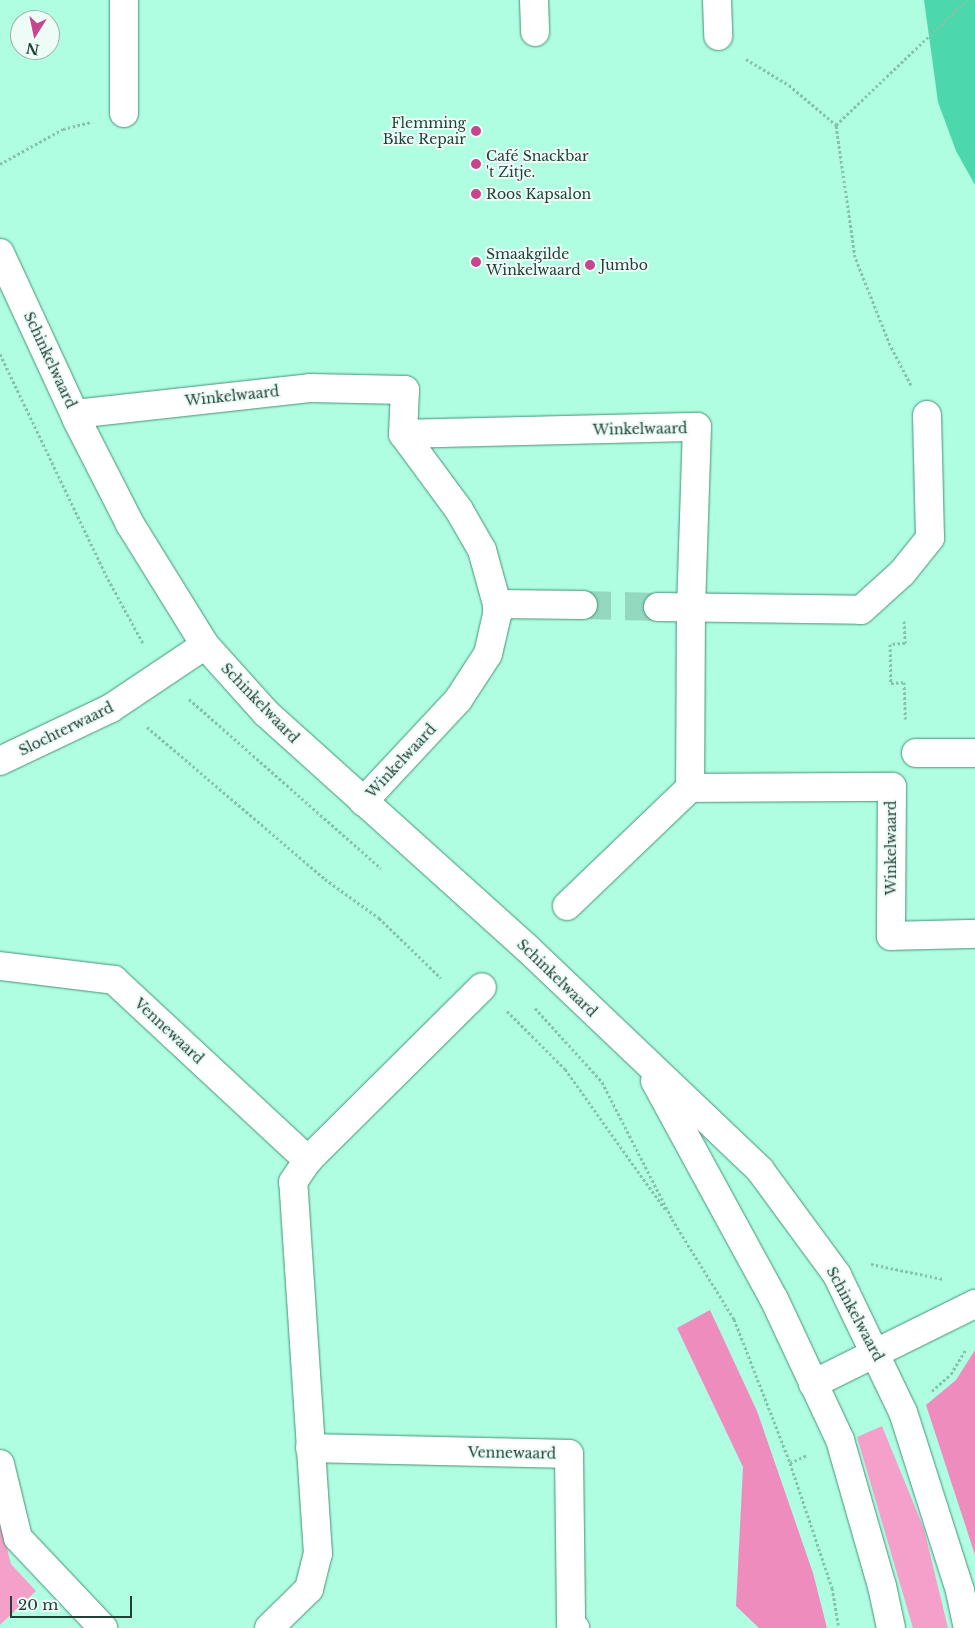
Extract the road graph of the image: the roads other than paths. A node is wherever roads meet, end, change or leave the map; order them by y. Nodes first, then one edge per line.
1 (124, 0) edge
2 (534, 0) edge
3 (717, 0) edge
4 (535, 32) dead end
5 (718, 36) road end
6 (124, 114) road end
7 (0, 253) edge
8 (74, 414) junction
9 (927, 415) road end
10 (403, 434) junction
11 (498, 604) junction
12 (583, 605) tunnel mouth
13 (658, 607) tunnel mouth
14 (691, 607) junction
15 (205, 645) junction
16 (975, 752) edge
17 (916, 753) dead end
18 (0, 761) edge
19 (690, 788) junction
20 (363, 802) junction
21 (567, 906) dead end
22 (975, 934) edge
23 (0, 966) edge
24 (474, 995) road end
25 (643, 1059) junction
26 (308, 1160) junction
27 (975, 1304) edge
28 (876, 1351) junction
29 (813, 1384) junction
30 (310, 1448) junction
31 (0, 1464) edge
32 (103, 1628) edge
33 (269, 1628) edge
34 (575, 1628) edge
35 (891, 1628) edge
36 (968, 1628) edge

1 - 6 street
2 - 4 street
3 - 5 street
7 - 8 street, Schinkelwaard
8 - 10 street, Winkelwaard
8 - 15 street, Schinkelwaard
9 - 14 street
10 - 11 street, Winkelwaard
10 - 14 street, Winkelwaard
11 - 12 street
11 - 20 street, Winkelwaard
13 - 14 street
14 - 19 street, Winkelwaard
15 - 18 street, Slochterwaard
15 - 20 street, Schinkelwaard
16 - 17 street
19 - 21 street
19 - 22 street, Winkelwaard
20 - 25 street, Schinkelwaard
23 - 26 street, Vennewaard
24 - 26 street
25 - 28 street, Schinkelwaard
25 - 29 street, Schinkelwaard
26 - 30 street
27 - 28 street
28 - 29 street
28 - 36 street, Schinkelwaard
29 - 35 street, Schinkelwaard
30 - 33 street
30 - 34 street, Vennewaard
31 - 32 street

